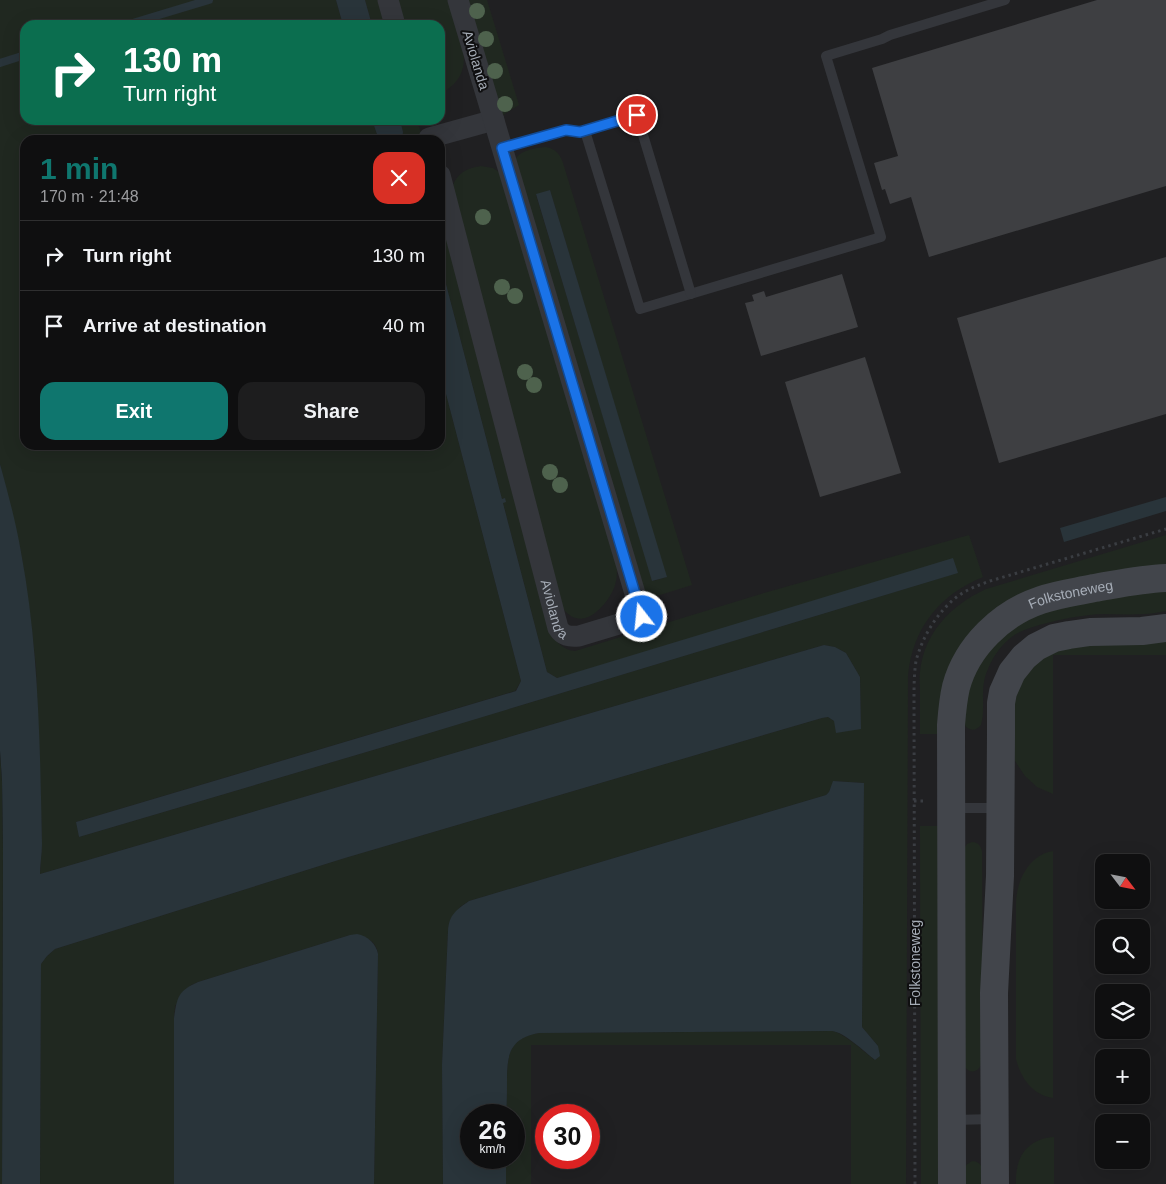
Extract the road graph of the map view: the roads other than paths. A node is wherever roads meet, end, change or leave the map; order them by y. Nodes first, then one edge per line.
1 (388, 0) edge
2 (458, 0) edge
3 (1005, 0) edge
4 (394, 20) edge
5 (494, 120) junction
6 (585, 130) junction
7 (427, 133) edge
8 (502, 148) junction
9 (445, 194) edge
10 (691, 294) junction
11 (1166, 578) edge
12 (1166, 628) edge
13 (951, 808) junction
14 (1000, 808) junction
15 (952, 1120) junction
16 (995, 1120) junction
17 (952, 1184) edge
18 (995, 1184) edge

1 - 4 street
2 - 5 street, Aviolanda
3 - 10 lane
5 - 7 street
5 - 8 street, Aviolanda
6 - 8 lane
6 - 10 lane
6 - 10 lane
8 - 9 street, Aviolanda
11 - 13 street, Folkstoneweg
12 - 14 street
13 - 14 lane
13 - 15 street, Folkstoneweg
14 - 16 street
15 - 16 lane
15 - 17 street, Folkstoneweg
16 - 18 street

